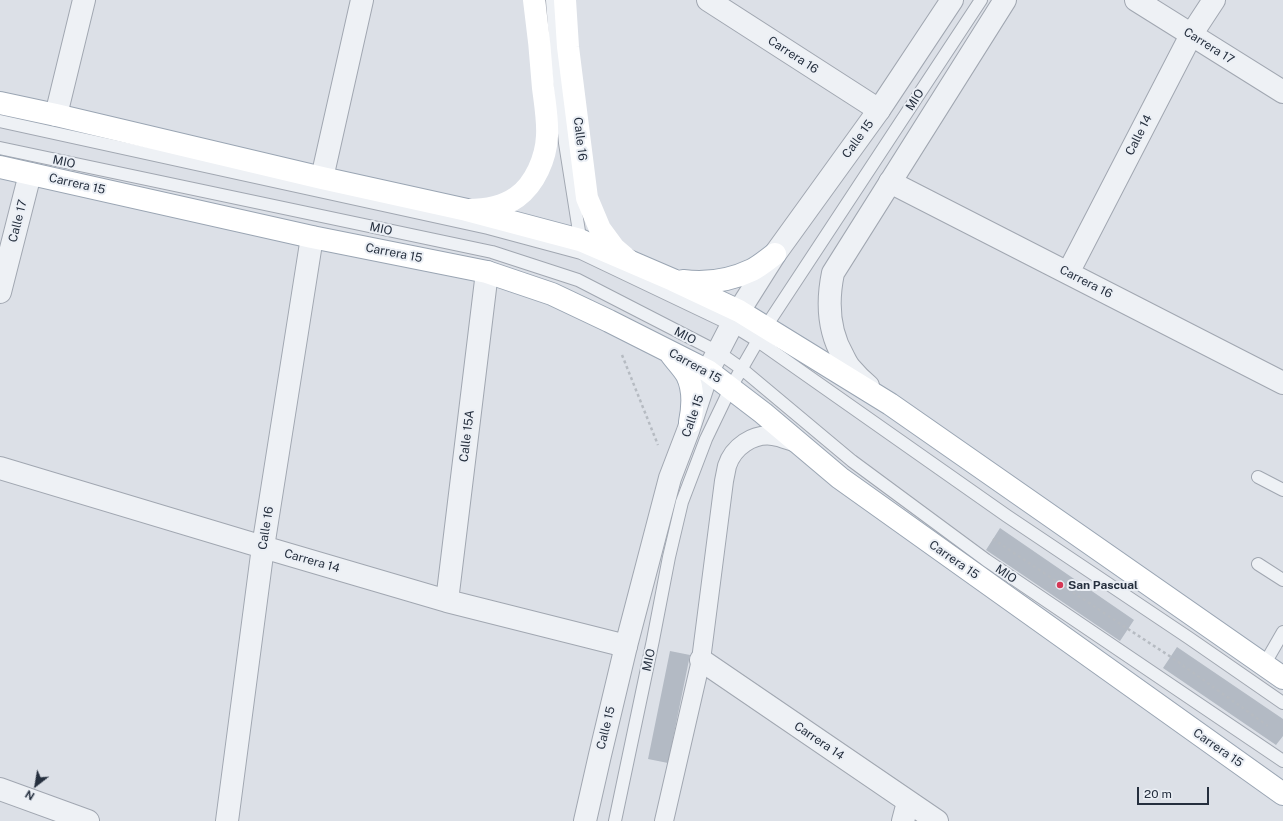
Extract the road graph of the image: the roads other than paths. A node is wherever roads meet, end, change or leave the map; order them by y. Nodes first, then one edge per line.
1 (84, 0) edge
2 (362, 0) edge
3 (534, 0) edge
4 (552, 0) edge
5 (565, 0) edge
6 (708, 0) edge
7 (952, 0) edge
8 (981, 0) edge
9 (1005, 0) edge
10 (1136, 0) edge
11 (1214, 0) edge
12 (1191, 35) junction
13 (1283, 92) edge
14 (0, 102) edge
15 (880, 110) junction
16 (56, 115) junction
17 (0, 121) edge
18 (0, 148) edge
19 (0, 167) edge
20 (30, 174) junction
21 (322, 178) junction
22 (890, 182) junction
23 (468, 210) junction
24 (312, 237) junction
25 (581, 247) junction
26 (775, 254) junction
27 (631, 262) junction
28 (487, 272) junction
29 (1068, 273) junction
30 (673, 280) junction
31 (0, 292) edge
32 (736, 318) junction
33 (762, 334) junction
34 (669, 352) junction
35 (713, 362) junction
36 (742, 369) junction
37 (1283, 382) edge
38 (731, 387) junction
39 (879, 397) junction
40 (690, 422) junction
41 (801, 444) junction
42 (0, 468) edge
43 (1258, 477) dead end
44 (1283, 490) edge
45 (263, 547) junction
46 (1258, 564) dead end
47 (1283, 580) edge
48 (447, 601) junction
49 (1283, 632) edge
50 (626, 646) junction
51 (700, 660) junction
52 (1264, 665) junction
53 (1283, 678) edge
54 (1283, 703) edge
55 (1283, 761) edge
56 (0, 789) edge
57 (1283, 794) edge
58 (906, 811) edge
59 (88, 821) edge
60 (227, 821) edge
61 (585, 821) edge
62 (615, 821) edge
63 (664, 821) edge
64 (938, 821) edge

1 - 16 street
2 - 21 street
3 - 23 main road
4 - 25 lane
5 - 27 main road, Calle 16
6 - 15 street, Carrera 16
7 - 15 street, Calle 15
8 - 33 lane, MIO
9 - 22 street
10 - 12 street, Carrera 17
11 - 12 street, Calle 14
12 - 13 street, Carrera 17
12 - 29 street, Calle 14
14 - 16 main road
15 - 26 street, Calle 15
16 - 21 main road
17 - 25 lane, MIO
18 - 35 lane, MIO
19 - 20 main road, Carrera 15
20 - 24 main road, Carrera 15
20 - 31 street, Calle 17
21 - 23 main road
22 - 29 street, Carrera 16
22 - 39 street
23 - 25 main road
24 - 28 main road, Carrera 15
24 - 45 street, Calle 16
25 - 27 main road
25 - 32 lane, MIO
26 - 30 main road
26 - 32 street, Calle 15
27 - 30 main road
28 - 34 main road, Carrera 15
28 - 48 street, Calle 15A
29 - 37 street, Carrera 16
30 - 32 main road
32 - 33 main road
32 - 35 street, Calle 15
33 - 36 lane, MIO
33 - 39 main road
33 - 54 lane
34 - 35 main road, Carrera 15
34 - 40 main road
35 - 36 lane, MIO
35 - 38 main road, Carrera 15
35 - 40 street, Calle 15
36 - 38 lane, MIO
36 - 55 lane, MIO
38 - 41 main road, Carrera 15
38 - 62 lane, MIO
39 - 52 main road
40 - 50 street, Calle 15
41 - 51 street
41 - 57 main road, Carrera 15
42 - 45 street, Carrera 14
43 - 44 lane
45 - 48 street, Carrera 14
45 - 60 street, Calle 16
46 - 47 lane
48 - 50 street, Carrera 14
49 - 52 lane
50 - 61 street, Calle 15
51 - 58 street, Carrera 14
51 - 63 street
52 - 53 main road
56 - 59 street
58 - 64 street, Carrera 14

